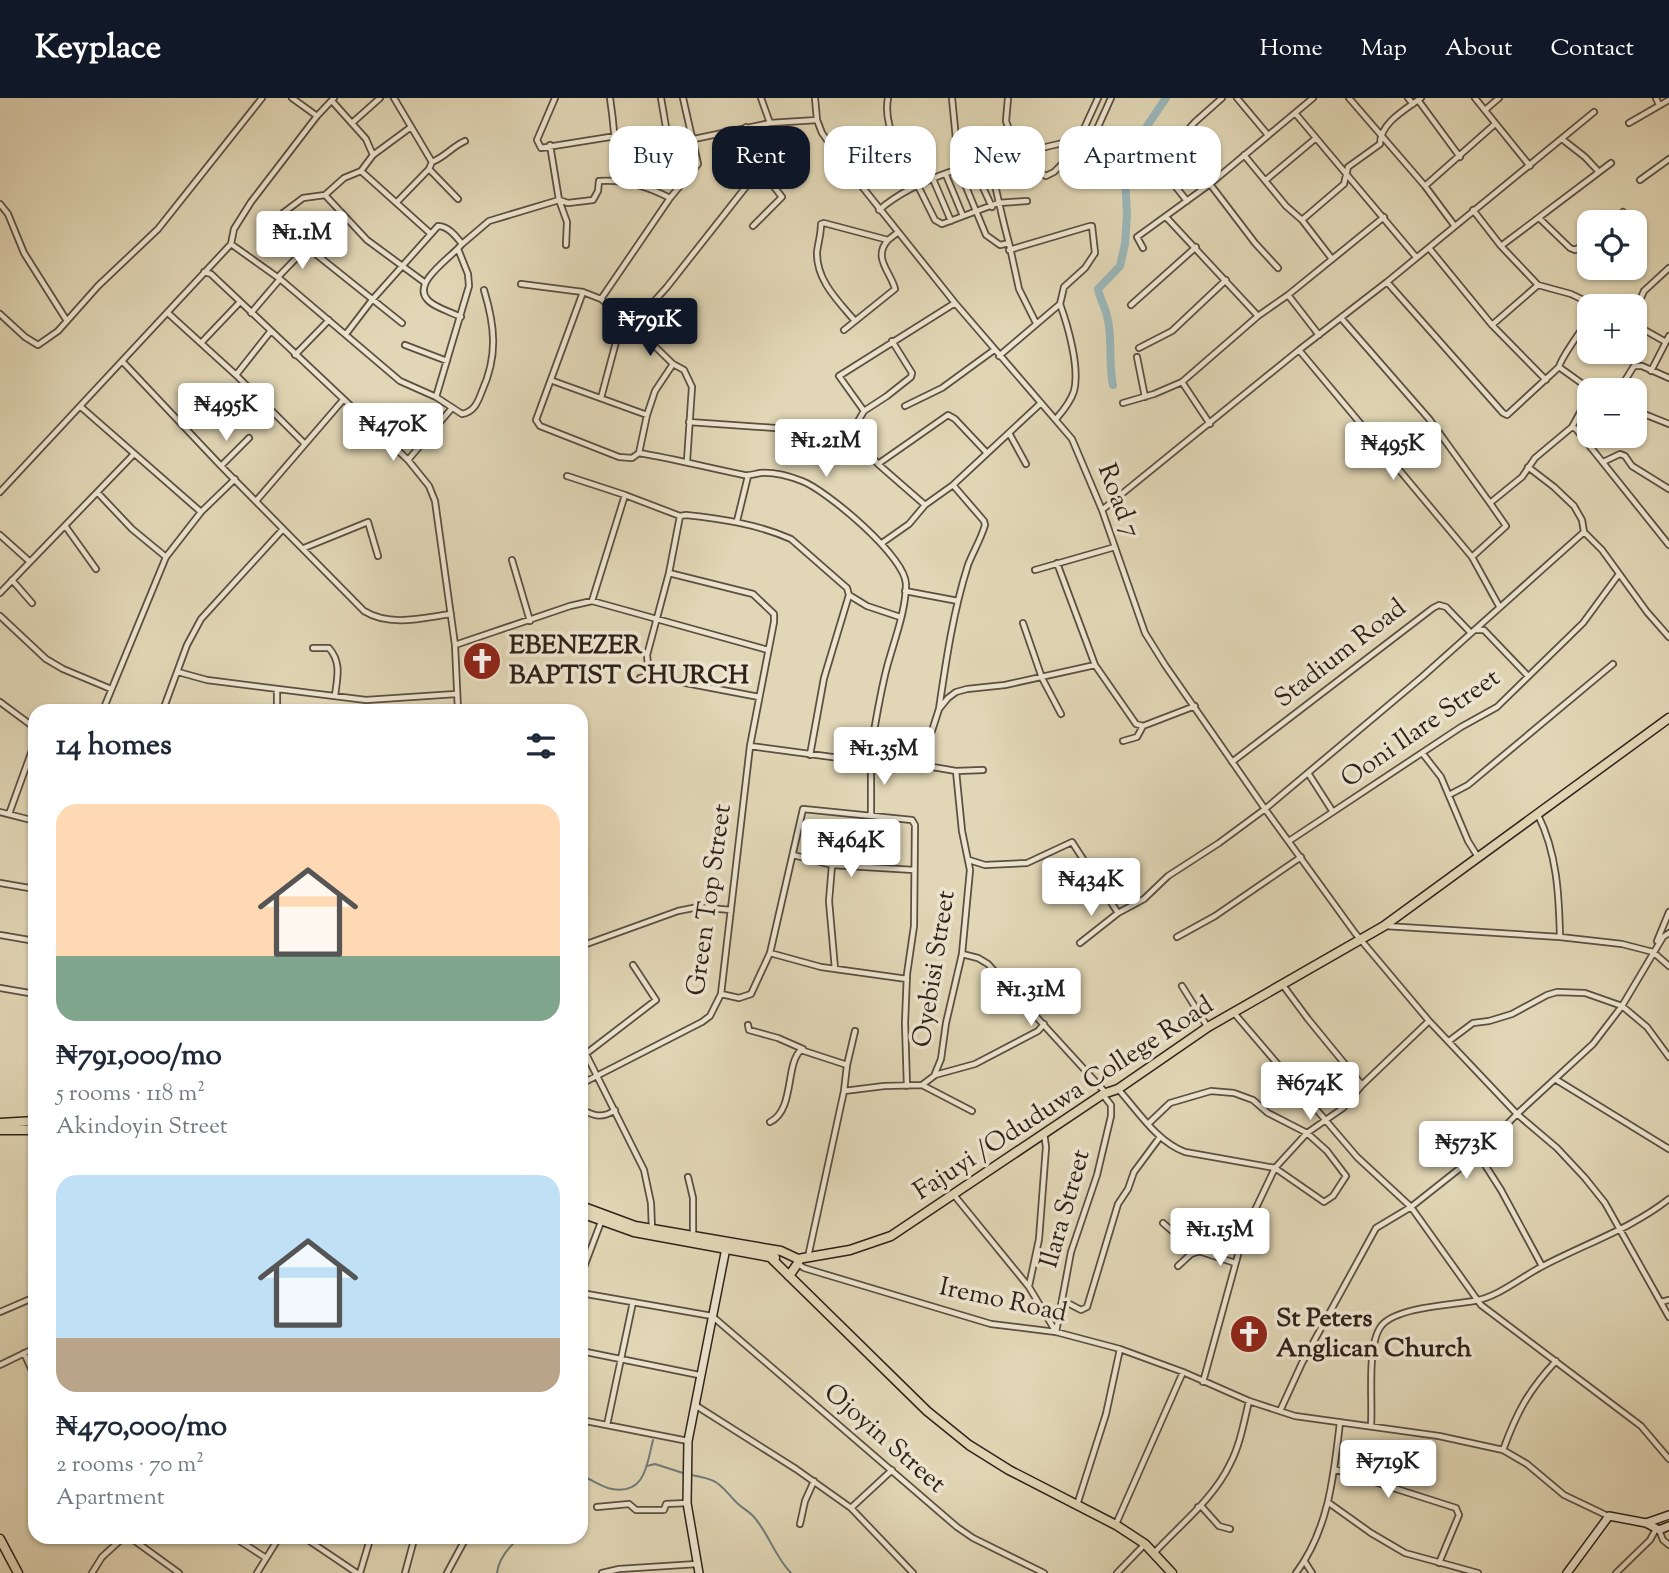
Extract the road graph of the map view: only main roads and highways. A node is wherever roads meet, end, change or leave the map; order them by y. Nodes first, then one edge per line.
1 (1669, 718) edge
2 (28, 1121) edge
3 (0, 1123) edge
4 (0, 1130) edge
5 (28, 1130) edge
6 (588, 1209) edge
7 (588, 1216) edge
8 (651, 1232) junction
9 (781, 1251) junction
10 (771, 1258) junction
11 (796, 1261) junction
12 (789, 1276) junction
13 (0, 1539) edge
14 (18, 1573) edge
15 (1171, 1573) edge

1 - 11 main road, Fajuyi /Oduduwa College Road
2 - 3 main road
4 - 5 main road
6 - 8 main road
7 - 8 main road
8 - 9 main road
8 - 10 main road
9 - 10 main road
9 - 11 main road
10 - 12 main road
11 - 12 main road
12 - 15 main road
13 - 14 main road

